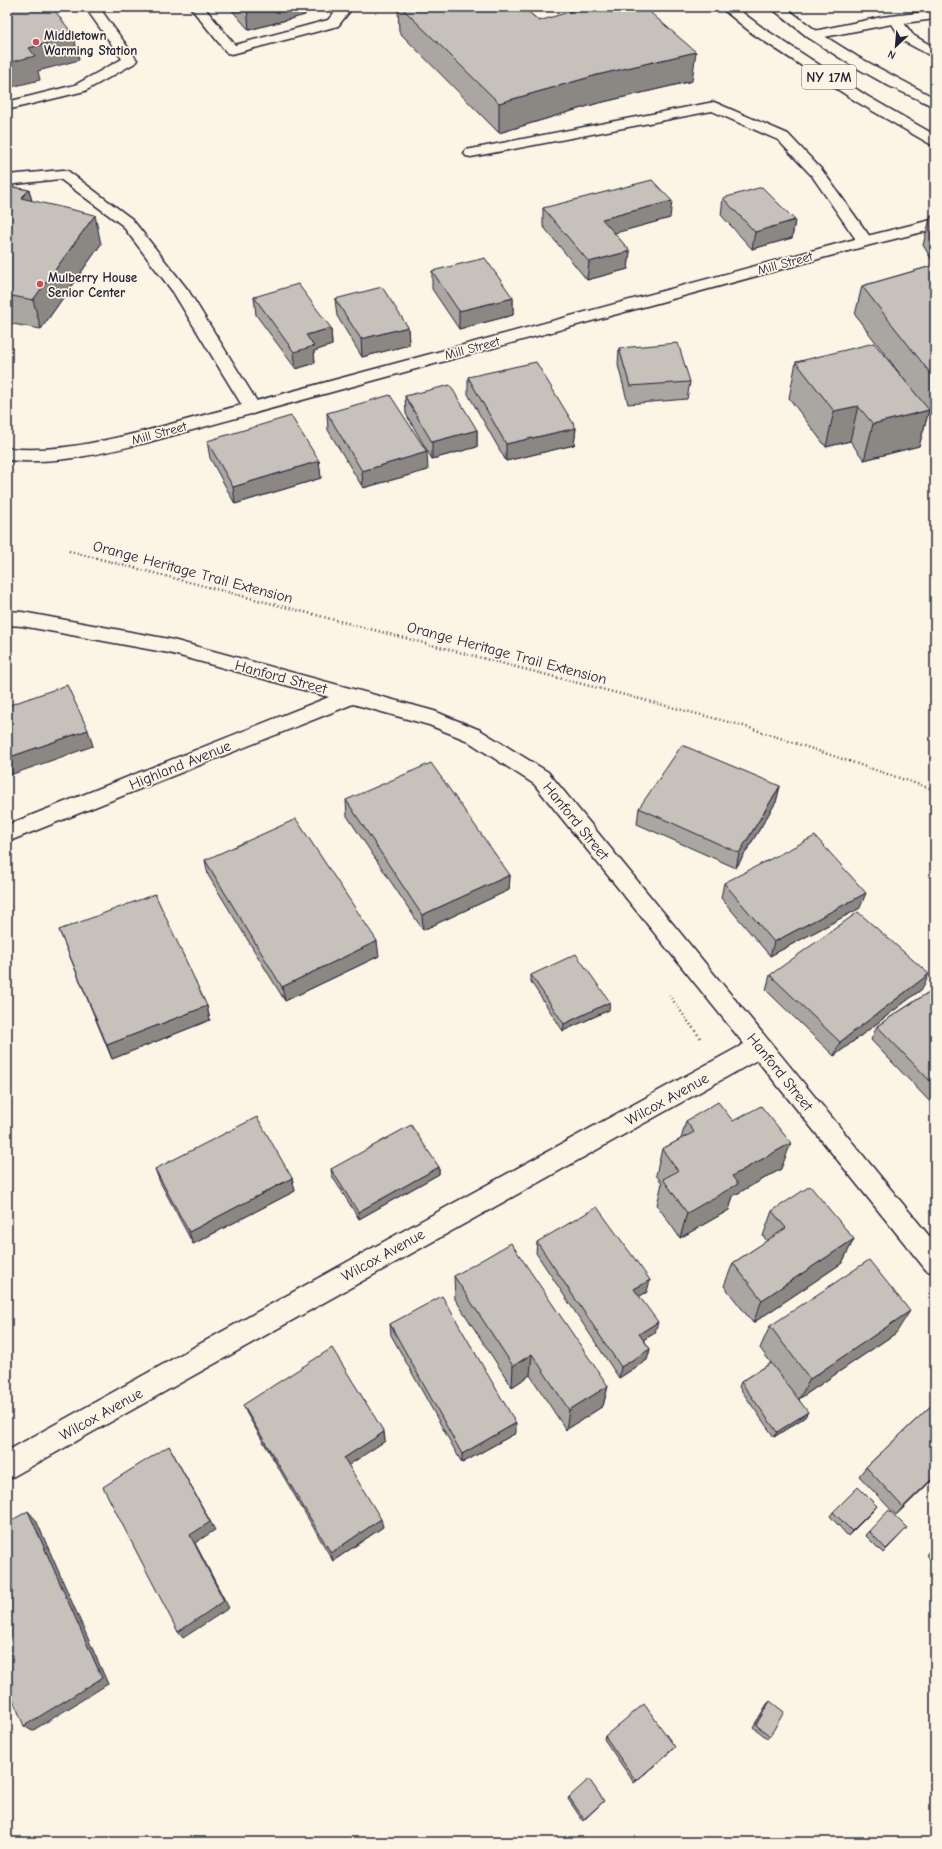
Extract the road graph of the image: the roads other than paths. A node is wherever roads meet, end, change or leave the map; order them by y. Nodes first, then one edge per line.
1 (92, 7) edge
2 (197, 7) edge
3 (346, 7) edge
4 (727, 7) edge
5 (777, 7) edge
6 (935, 15) edge
7 (895, 19) junction
8 (814, 35) junction
9 (935, 54) edge
10 (935, 103) edge
11 (7, 106) edge
12 (934, 141) edge
13 (471, 153) dead end
14 (7, 180) edge
15 (935, 224) edge
16 (865, 242) junction
17 (252, 408) junction
18 (7, 454) edge
19 (7, 618) edge
20 (353, 696) junction
21 (7, 834) edge
22 (760, 1047) junction
23 (935, 1262) edge
24 (7, 1466) edge

1 - 11 street
2 - 3 street
4 - 12 street, NY 17M
5 - 8 street, NY 17M
6 - 7 street
7 - 8 street
7 - 9 street
8 - 10 street, NY 17M
13 - 16 street
14 - 17 street
15 - 16 street, Mill Street
16 - 17 street, Mill Street
17 - 18 street, Mill Street
19 - 20 street, Hanford Street
20 - 21 street, Highland Avenue
20 - 22 street, Hanford Street
22 - 23 street, Hanford Street
22 - 24 street, Wilcox Avenue

